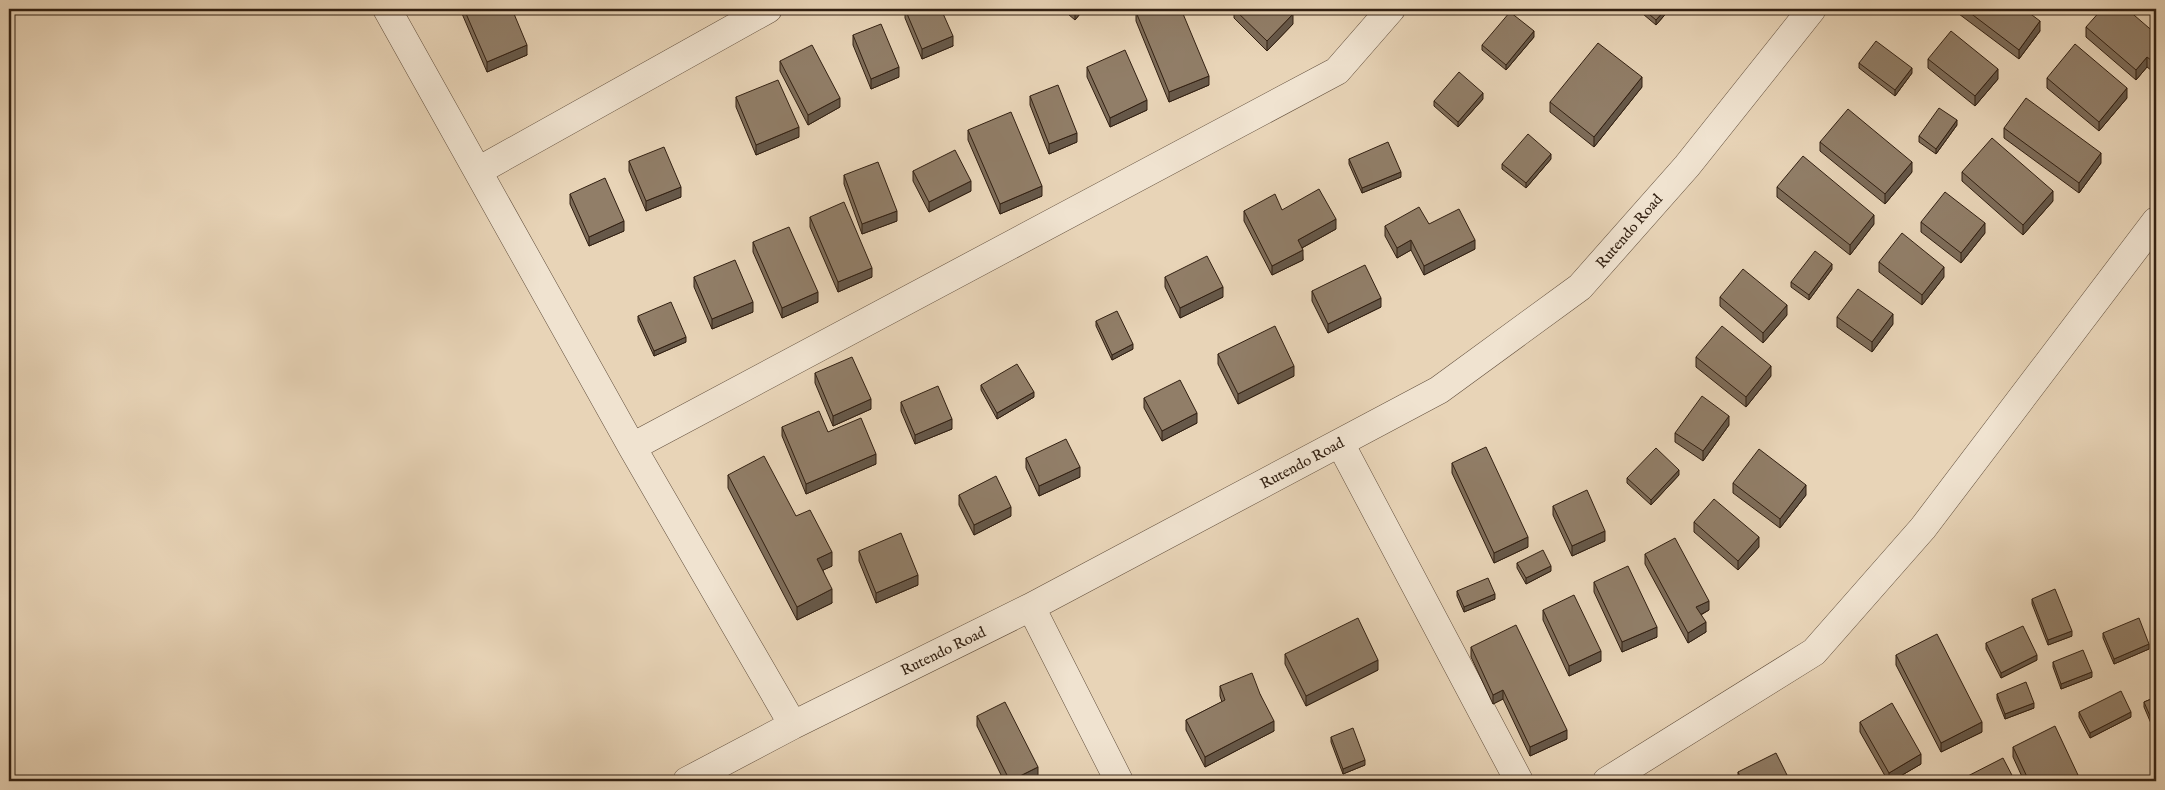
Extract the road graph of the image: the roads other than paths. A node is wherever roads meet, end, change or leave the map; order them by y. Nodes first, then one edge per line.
1 (387, 9) edge
2 (768, 9) edge
3 (1390, 9) edge
4 (1812, 9) edge
5 (478, 171) junction
6 (2156, 221) edge
7 (1340, 443) junction
8 (632, 447) junction
9 (1031, 607) junction
10 (793, 725) junction
11 (687, 781) edge
12 (1119, 781) edge
13 (1519, 781) edge
14 (1607, 781) edge

1 - 5 street
2 - 5 street
3 - 8 street
4 - 7 street, Rutendo Road
5 - 8 street
6 - 14 street
7 - 9 street, Rutendo Road
7 - 13 street
8 - 10 street
9 - 10 street, Rutendo Road
9 - 12 street
10 - 11 street, Rutendo Road

